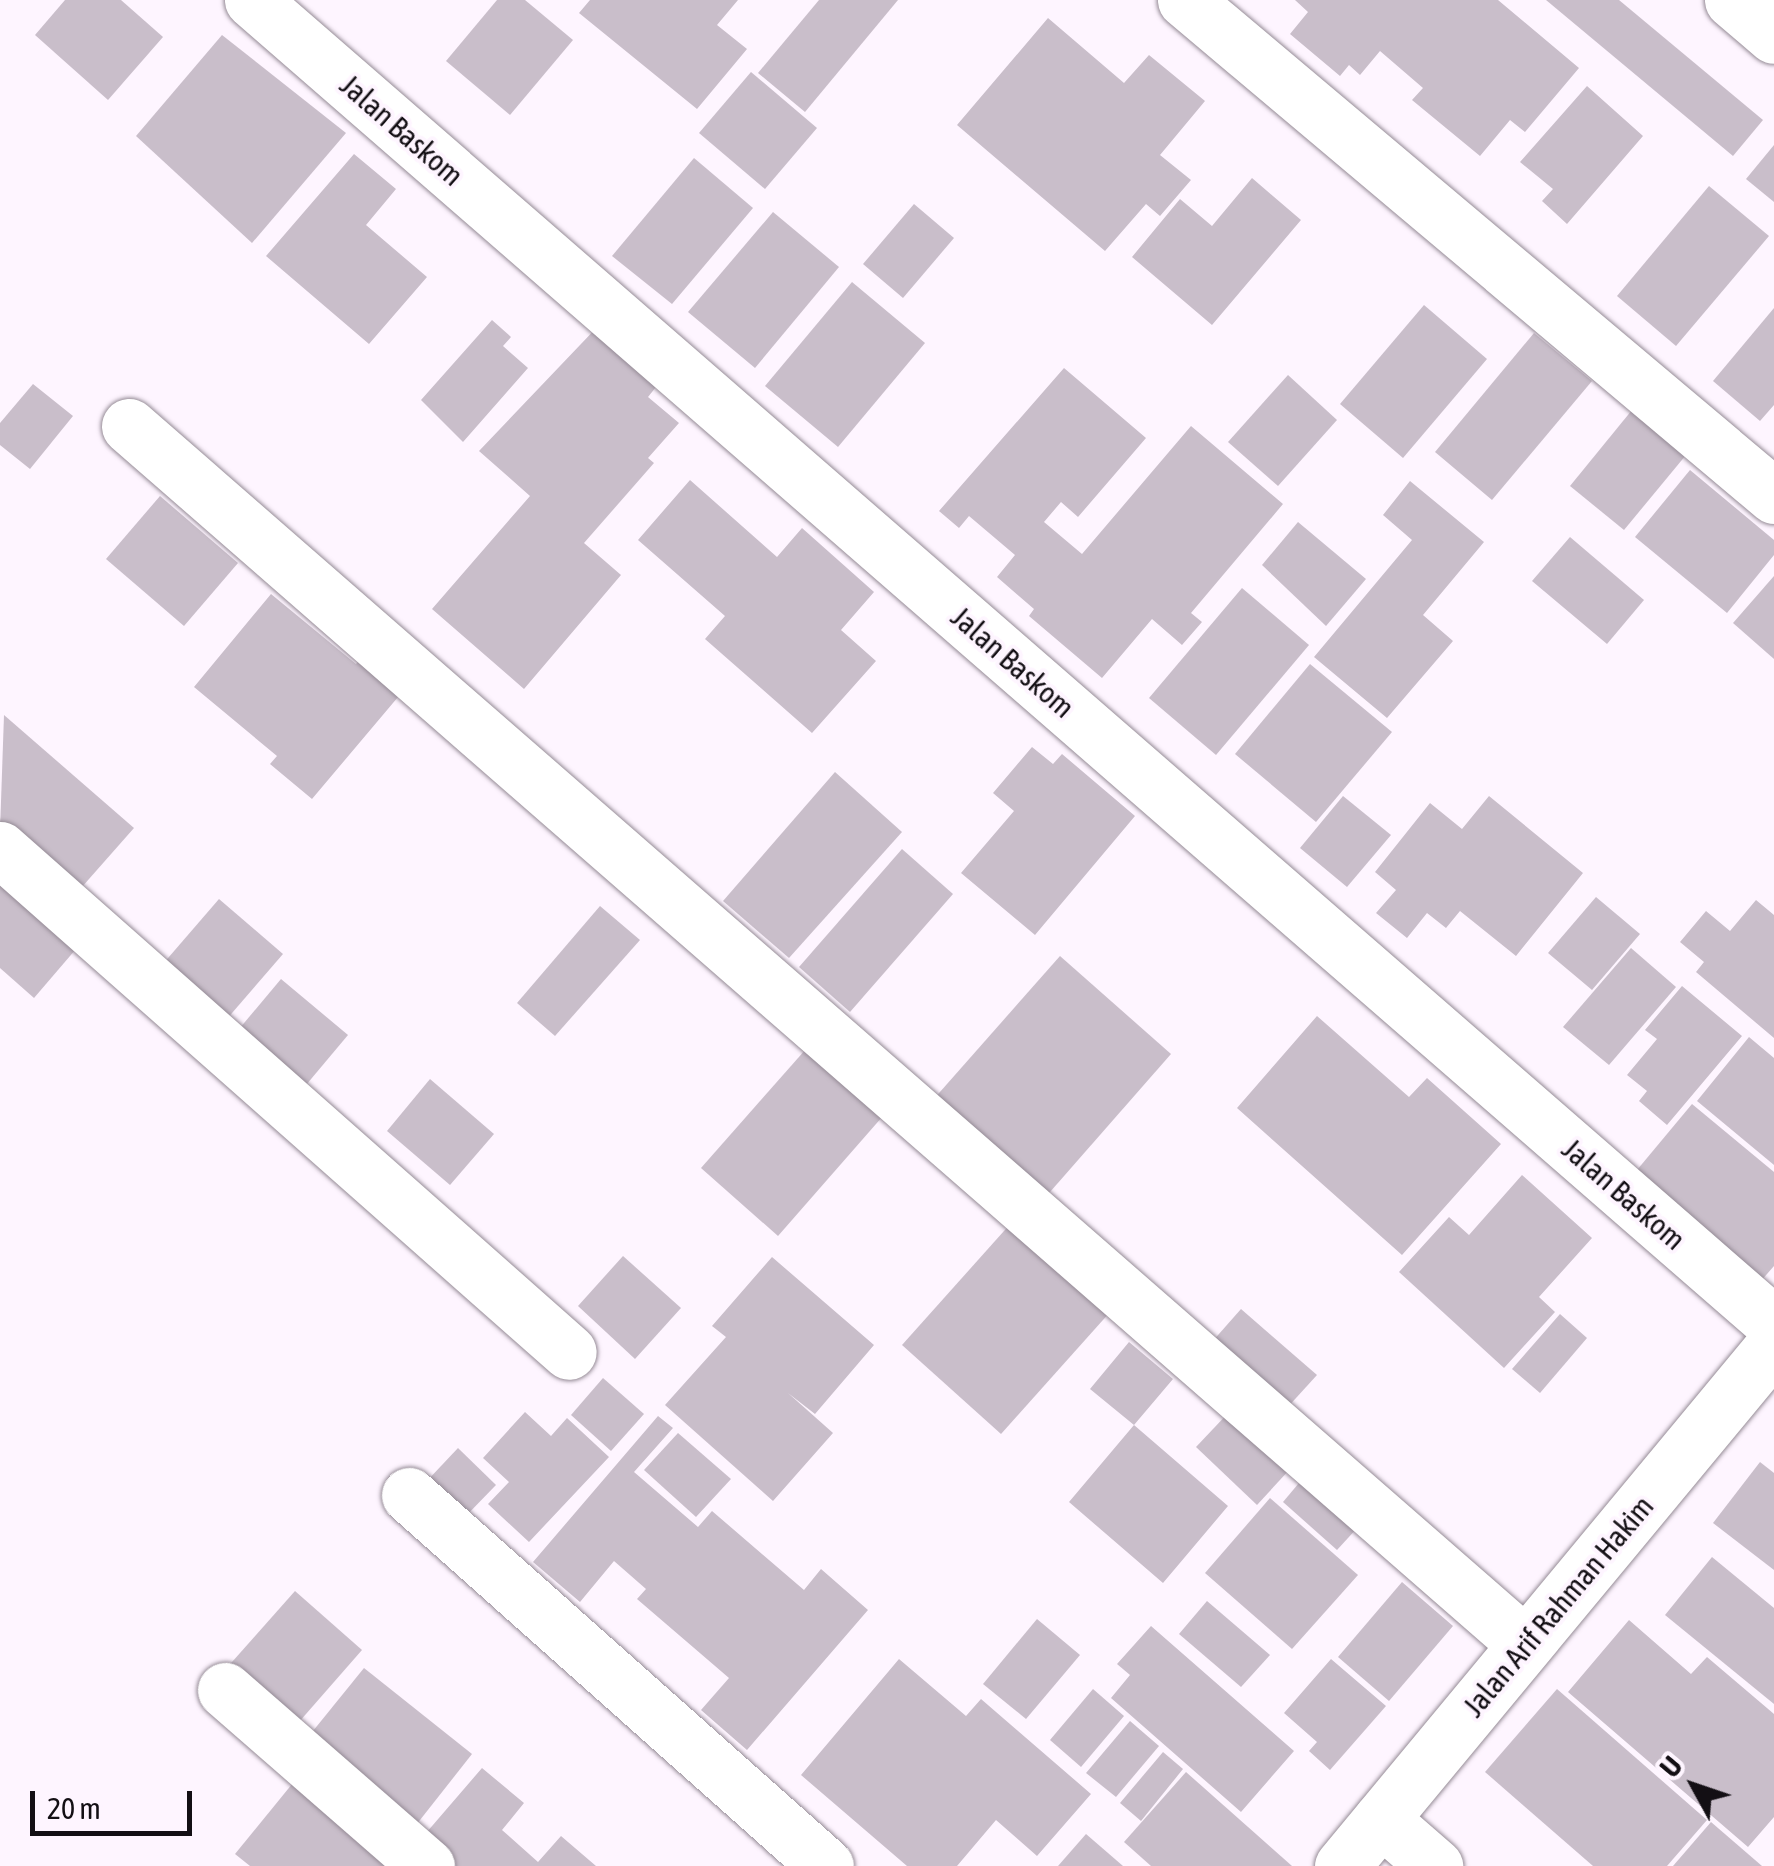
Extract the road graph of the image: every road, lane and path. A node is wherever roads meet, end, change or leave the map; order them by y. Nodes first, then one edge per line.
1 (252, 0) edge
2 (1184, 0) edge
3 (1732, 0) edge
4 (1774, 36) edge
5 (129, 426) dead end
6 (1774, 496) edge
7 (0, 849) edge
8 (1774, 1324) edge
9 (1774, 1346) edge
10 (569, 1352) dead end
11 (408, 1494) dead end
12 (1525, 1644) junction
13 (225, 1690) dead end
14 (1381, 1819) junction
15 (428, 1866) edge
16 (826, 1866) edge
17 (1342, 1866) edge
18 (1436, 1866) edge

1 - 8 street, Jalan Baskom
2 - 6 street
3 - 4 street
5 - 12 street
7 - 10 street
9 - 12 street, Jalan Arif Rahman Hakim
11 - 16 street
12 - 14 street, Jalan Arif Rahman Hakim
13 - 15 street
14 - 17 street, Jalan Arif Rahman Hakim
14 - 18 street

